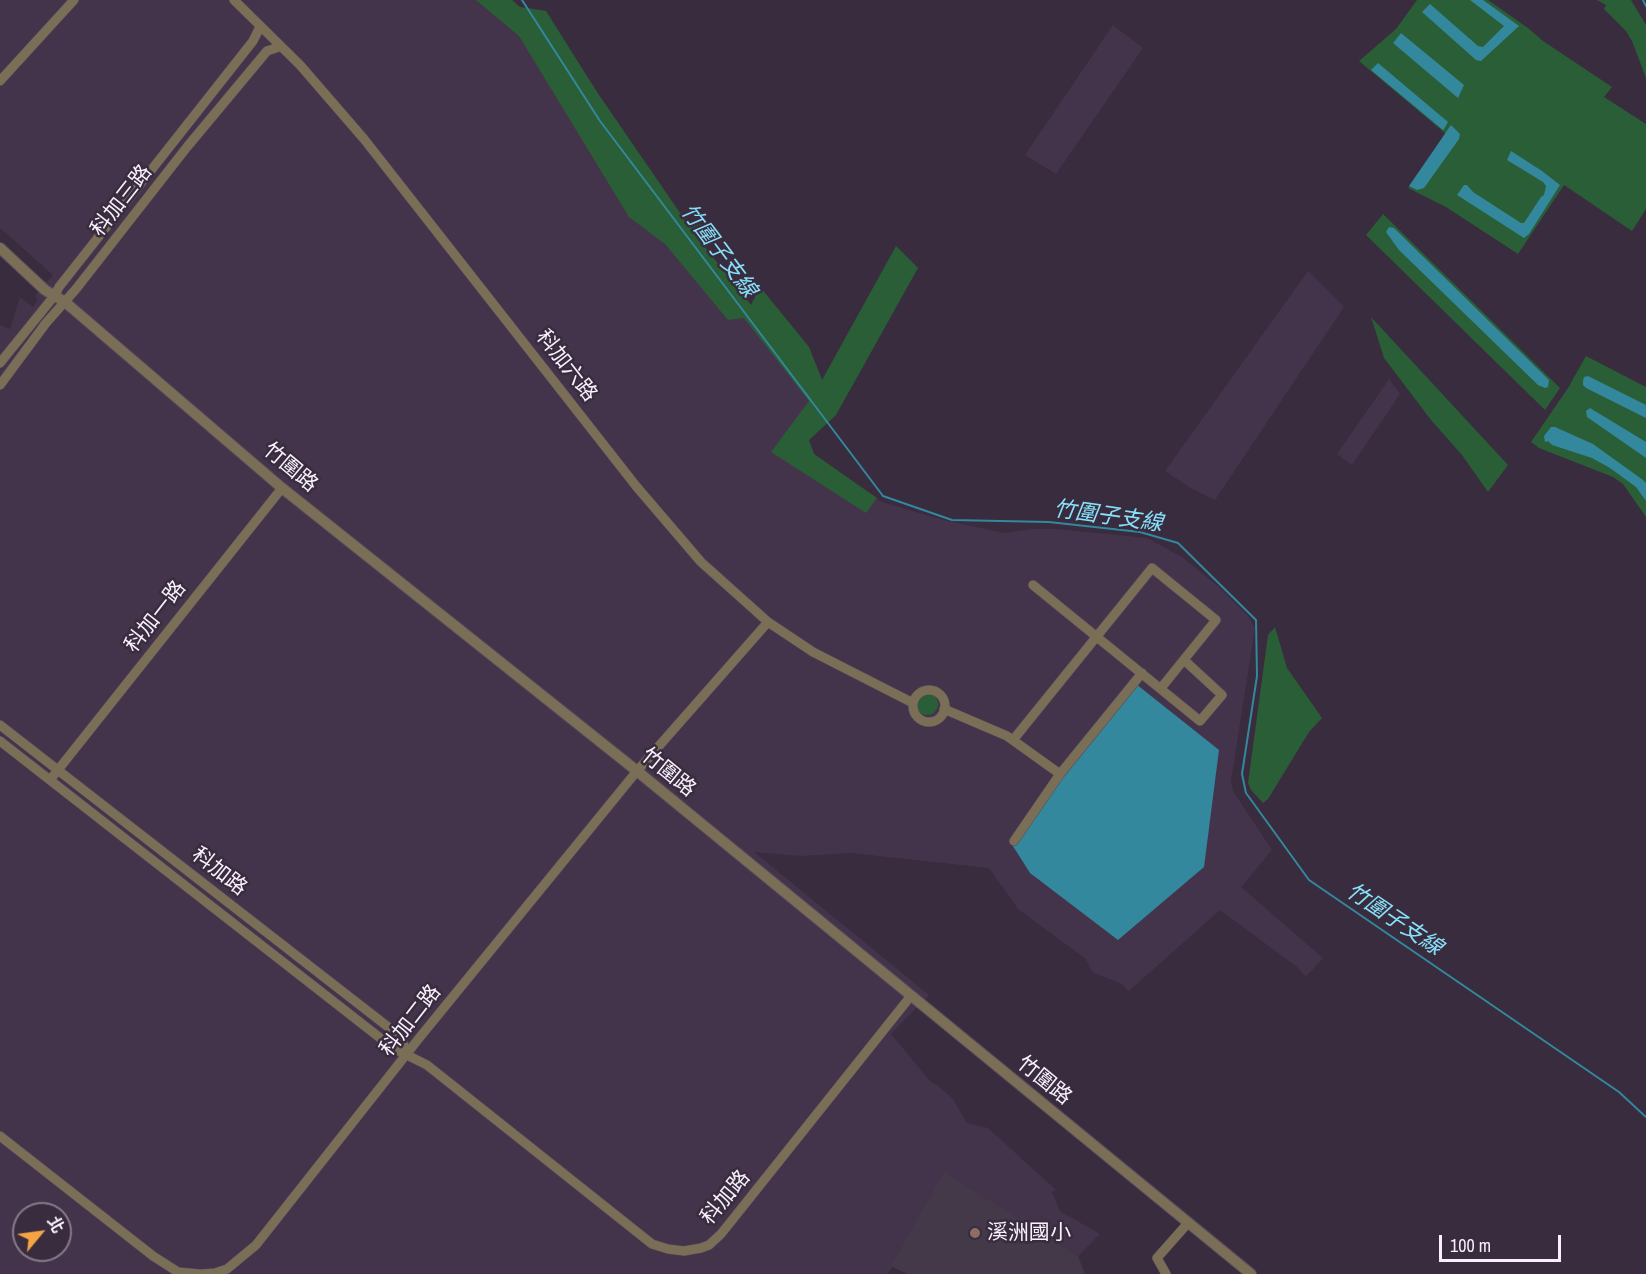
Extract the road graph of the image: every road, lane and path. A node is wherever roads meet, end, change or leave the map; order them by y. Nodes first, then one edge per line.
1 (74, 0) edge
2 (234, 0) edge
3 (260, 27) junction
4 (279, 47) junction
5 (0, 81) edge
6 (0, 248) edge
7 (61, 300) junction
8 (0, 363) edge
9 (0, 386) edge
10 (282, 488) junction
11 (1033, 585) dead end
12 (768, 622) junction
13 (1097, 636) junction
14 (1184, 660) junction
15 (1142, 673) junction
16 (1161, 688) junction
17 (913, 703) junction
18 (945, 709) junction
19 (0, 724) edge
20 (1013, 740) junction
21 (0, 741) edge
22 (59, 769) junction
23 (637, 771) junction
24 (1060, 774) junction
25 (50, 780) junction
26 (1014, 841) dead end
27 (910, 997) junction
28 (407, 1054) junction
29 (0, 1136) edge
30 (1188, 1223) junction
31 (201, 1274) edge
32 (1166, 1274) edge
33 (1251, 1274) edge

1 - 5 street
2 - 3 street, 科加六路
3 - 4 street, 科加六路
3 - 7 street, 科加三路
4 - 7 street, 科加三路
4 - 12 street, 科加六路
6 - 7 street, 竹圍路
7 - 8 street, 科加三路
7 - 9 street, 科加三路
7 - 10 street, 竹圍路
10 - 22 street, 科加一路
10 - 23 street, 竹圍路
11 - 13 street
12 - 17 street, 科加六路
12 - 23 street, 科加二路
13 - 14 street
13 - 15 street
13 - 20 street
14 - 16 street
14 - 16 street
15 - 16 street
15 - 24 street
17 - 18 street
17 - 18 street
18 - 20 street
19 - 22 street, 科加路
20 - 24 street
21 - 25 street, 科加路
22 - 25 street, 科加一路
22 - 28 street, 科加路
23 - 27 street, 竹圍路
23 - 28 street, 科加二路
24 - 26 street
25 - 28 street, 科加路
27 - 28 street, 科加路
27 - 30 street, 竹圍路
28 - 31 street, 科加二路
29 - 31 street, 科加二路
30 - 32 street
30 - 33 street, 竹圍路

